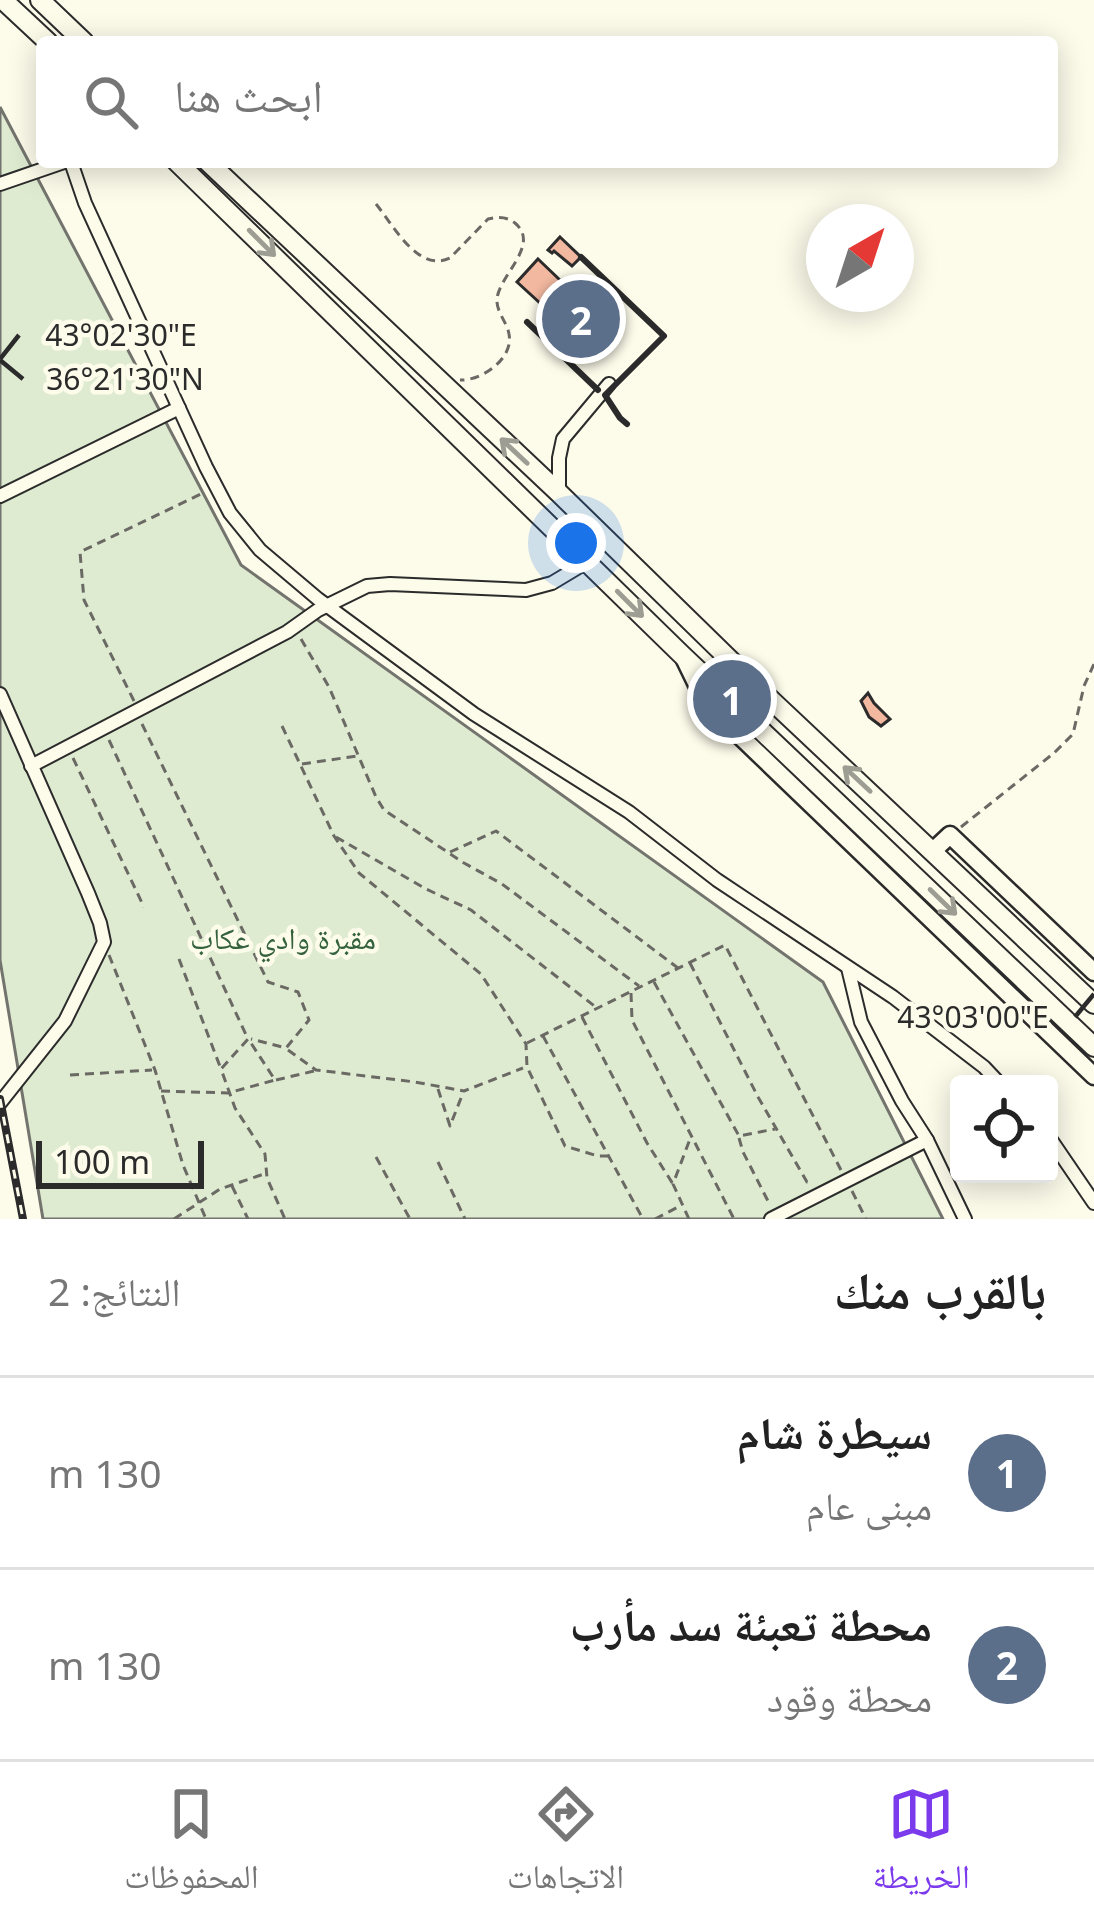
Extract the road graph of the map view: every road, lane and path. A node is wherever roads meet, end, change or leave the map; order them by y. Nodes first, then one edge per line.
1 (3, 0) edge
2 (40, 0) edge
3 (42, 36) edge
4 (78, 36) edge
5 (49, 168) edge
6 (70, 168) edge
7 (183, 168) edge
8 (214, 168) edge
9 (0, 184) edge
10 (376, 204) dead end
11 (434, 376) junction
12 (609, 384) dead end
13 (179, 408) junction
14 (202, 493) dead end
15 (559, 493) junction
16 (0, 496) edge
17 (587, 562) junction
18 (327, 605) junction
19 (293, 628) junction
20 (681, 654) junction
21 (1094, 664) edge
22 (0, 694) edge
23 (137, 711) junction
24 (282, 726) dead end
25 (104, 728) junction
26 (67, 745) junction
27 (358, 756) junction
28 (300, 764) junction
29 (31, 766) junction
30 (855, 819) junction
31 (839, 833) junction
32 (950, 835) junction
33 (334, 836) junction
34 (934, 850) junction
35 (448, 852) junction
36 (912, 874) junction
37 (144, 907) dead end
38 (1040, 921) junction
39 (1023, 937) junction
40 (104, 943) junction
41 (179, 959) dead end
42 (690, 963) junction
43 (848, 968) junction
44 (678, 969) junction
45 (1094, 972) edge
46 (653, 981) junction
47 (640, 987) junction
48 (631, 991) junction
49 (1094, 1004) edge
50 (597, 1008) junction
51 (581, 1016) junction
52 (542, 1034) junction
53 (248, 1039) junction
54 (526, 1044) junction
55 (1094, 1047) edge
56 (286, 1048) junction
57 (526, 1067) junction
58 (221, 1069) junction
59 (155, 1070) junction
60 (316, 1070) junction
61 (70, 1075) dead end
62 (991, 1075) edge
63 (1094, 1076) edge
64 (274, 1081) junction
65 (437, 1086) junction
66 (161, 1091) junction
67 (464, 1091) junction
68 (228, 1094) junction
69 (0, 1103) edge
70 (777, 1129) junction
71 (739, 1136) junction
72 (691, 1137) junction
73 (926, 1140) junction
74 (1058, 1150) edge
75 (609, 1156) junction
76 (376, 1157) dead end
77 (438, 1162) dead end
78 (265, 1173) junction
79 (846, 1179) junction
80 (231, 1184) junction
81 (673, 1184) junction
82 (832, 1187) junction
83 (198, 1201) junction
84 (682, 1204) junction
85 (1094, 1204) edge
86 (773, 1218) edge
87 (174, 1219) edge
88 (206, 1219) edge
89 (248, 1219) edge
90 (285, 1219) edge
91 (410, 1219) edge
92 (465, 1219) edge
93 (643, 1219) edge
94 (656, 1219) edge
95 (689, 1219) edge
96 (734, 1219) edge
97 (866, 1219) edge
98 (965, 1219) edge

1 - 3 highway
2 - 4 highway
5 - 9 street
6 - 13 street
7 -> 17 highway
8 - 11 highway
10 - 11 path
15 -> 11 highway
12 - 15 street
13 - 16 street
13 - 18 street
14 - 23 path
34 -> 15 highway
17 - 18 street
17 -> 20 highway
18 - 19 street
18 - 43 street
19 - 23 street
19 - 27 path
20 - 30 highway
20 - 31 main road
21 - 32 path
22 - 29 street
23 - 25 street
23 - 56 path
24 - 28 path
25 - 26 street
25 - 53 path
26 - 29 street
26 - 37 path
27 - 28 path
27 - 35 path
28 - 33 path
29 - 40 street
30 - 31 highway
30 - 36 highway
31 - 63 main road
32 - 34 main road
32 - 38 main road
33 - 50 path
33 - 54 path
34 - 36 highway
34 - 39 highway
35 - 44 path
35 - 47 path
36 -> 55 highway
38 - 39 highway
38 - 45 main road
39 - 49 highway
40 - 59 path
40 - 69 street
41 - 58 path
42 - 44 path
42 - 70 path
42 - 79 path
43 - 62 street
43 - 73 street
44 - 46 path
46 - 47 path
46 - 71 path
47 - 48 path
48 - 50 path
48 - 72 path
50 - 51 path
51 - 52 path
51 - 81 path
52 - 54 path
52 - 75 path
53 - 56 path
53 - 58 path
53 - 64 path
54 - 57 path
56 - 60 path
57 - 67 path
57 - 75 path
58 - 68 path
59 - 61 path
59 - 66 path
60 - 64 path
60 - 65 path
64 - 68 path
65 - 67 path
65 - 67 path
66 - 68 path
66 - 83 path
68 - 78 path
70 - 71 path
70 - 82 path
71 - 86 path
72 - 81 path
72 - 96 path
73 - 79 street
73 - 98 street
74 - 85 street
75 - 93 path
76 - 91 path
77 - 92 path
78 - 80 path
78 - 90 path
79 - 82 street
79 - 97 path
80 - 83 path
80 - 89 path
81 - 84 path
82 - 86 street
83 - 87 path
83 - 88 path
84 - 94 path
84 - 95 path

